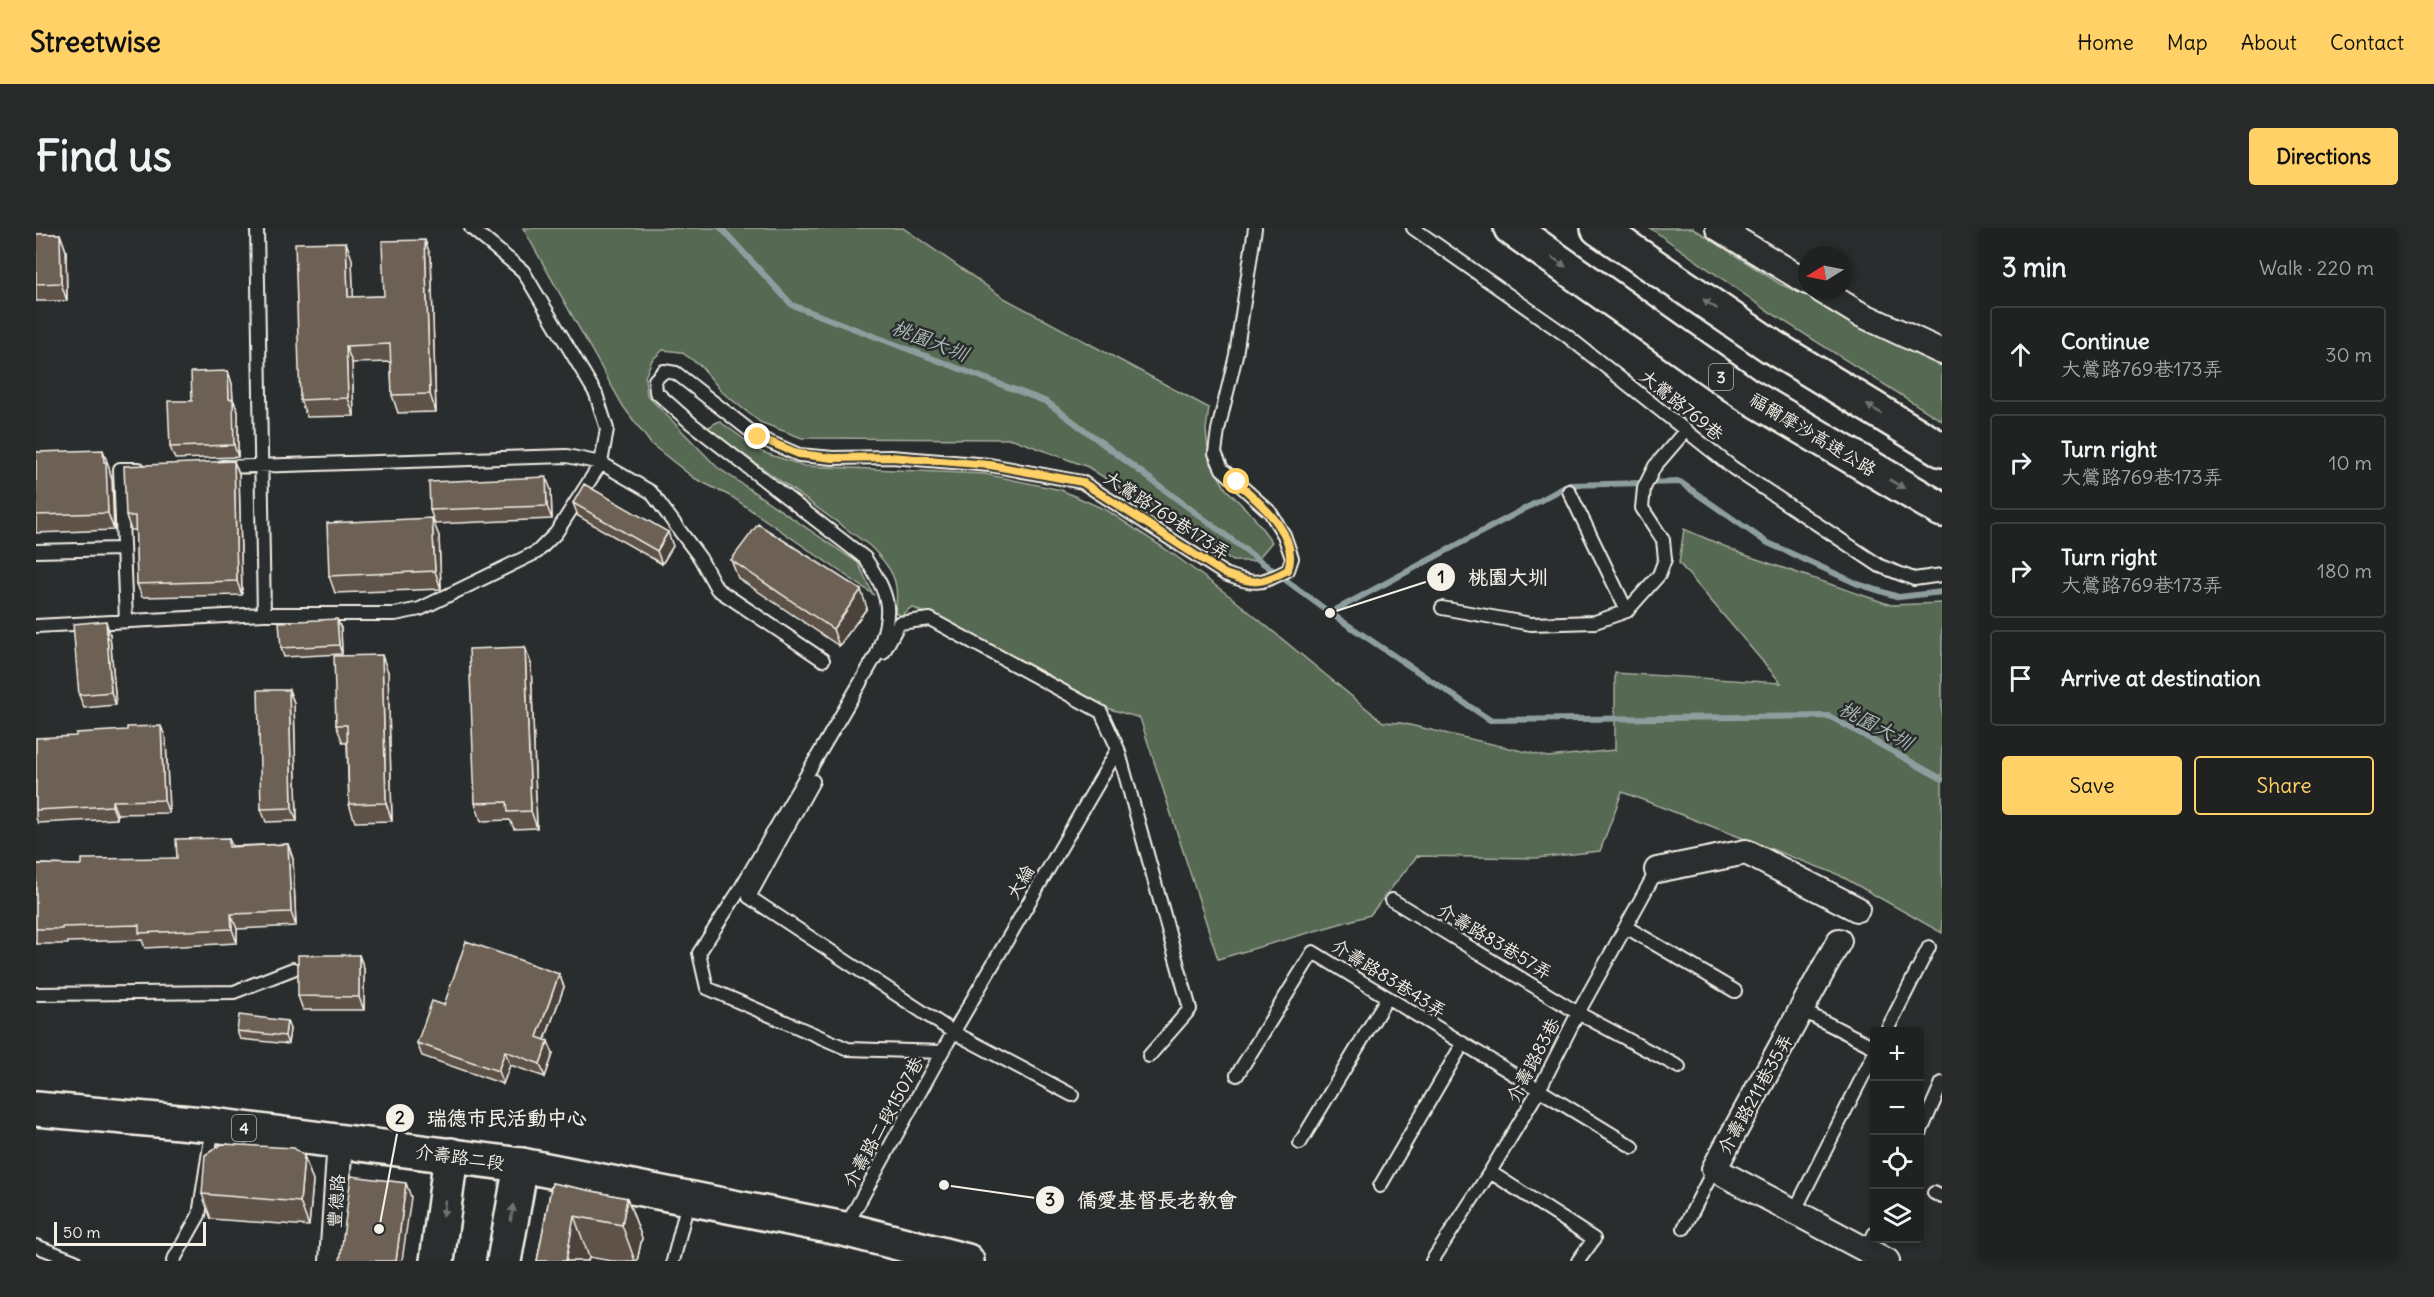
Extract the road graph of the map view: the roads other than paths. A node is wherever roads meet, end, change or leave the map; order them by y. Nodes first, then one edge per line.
1 (257, 228) edge
2 (471, 228) edge
3 (1255, 228) edge
4 (1413, 228) edge
5 (1511, 228) edge
6 (1598, 228) edge
7 (1718, 228) edge
8 (1798, 277) edge
9 (1837, 300) edge
10 (1942, 352) edge
11 (1686, 430) junction
12 (1942, 450) edge
13 (601, 463) junction
14 (261, 466) junction
15 (214, 467) edge
16 (156, 469) edge
17 (1569, 490) dead end
18 (1942, 510) edge
19 (122, 549) junction
20 (36, 551) edge
21 (1942, 575) edge
22 (1442, 608) dead end
23 (1627, 611) junction
24 (264, 614) junction
25 (126, 621) junction
26 (36, 626) edge
27 (823, 660) dead end
28 (1118, 749) junction
29 (1657, 870) joint
30 (1392, 900) dead end
31 (1857, 909) dead end
32 (1626, 927) junction
33 (1839, 941) dead end
34 (1929, 947) dead end
35 (293, 969) dead end
36 (1735, 991) dead end
37 (36, 994) edge
38 (1387, 998) junction
39 (1801, 1010) junction
40 (1578, 1012) junction
41 (1889, 1027) edge
42 (953, 1032) junction
43 (1870, 1044) edge
44 (1462, 1045) junction
45 (942, 1052) junction
46 (1149, 1056) dead end
47 (1870, 1064) edge
48 (1679, 1066) dead end
49 (1237, 1075) dead end
50 (1942, 1083) edge
51 (1539, 1090) junction
52 (1072, 1095) dead end
53 (36, 1109) edge
54 (1924, 1124) edge
55 (213, 1125) junction
56 (340, 1140) junction
57 (1300, 1143) dead end
58 (1633, 1147) dead end
59 (451, 1155) junction
60 (521, 1165) junction
61 (1714, 1168) junction
62 (1490, 1172) junction
63 (1380, 1186) dead end
64 (689, 1198) junction
65 (1794, 1212) junction
66 (1684, 1228) dead end
67 (844, 1229) junction
68 (36, 1246) edge
69 (1876, 1248) edge
70 (177, 1259) edge
71 (75, 1261) edge
72 (332, 1261) edge
73 (437, 1261) edge
74 (504, 1261) edge
75 (673, 1261) edge
76 (967, 1261) edge
77 (1432, 1261) edge
78 (1578, 1261) edge

1 - 14 lane
2 - 13 lane
3 - 45 lane, 大鶯路769巷173弄
4 - 11 lane, 大鶯路769巷
5 -> 18 main road, 福爾摩沙高速公路 / 3
12 -> 6 main road
7 - 8 street
9 - 10 street
11 - 21 lane, 大鶯路769巷
11 - 23 lane
13 - 14 lane
13 - 24 lane
13 - 27 lane
14 - 15 lane
14 - 24 lane
16 - 19 lane
17 - 23 lane
19 - 20 lane
19 - 25 lane
22 - 23 lane
24 - 25 lane
25 - 26 lane
28 - 42 lane, 大綸
28 - 42 lane
28 - 46 lane
29 - 31 street
29 - 32 lane, 介壽路83巷
30 - 40 lane, 介壽路83巷57弄
32 - 36 lane
32 - 40 lane, 介壽路83巷
33 - 39 street, 介壽路211巷35弄
34 - 41 lane
35 - 37 lane
38 - 44 lane, 介壽路83巷43弄
38 - 49 lane, 介壽路83巷43弄
38 - 57 lane
39 - 43 lane
39 - 61 street, 介壽路211巷35弄
40 - 48 lane, 介壽路83巷57弄
40 - 51 lane, 介壽路83巷
42 - 45 lane, 介壽路二段1507巷
42 - 52 lane
44 - 51 lane, 介壽路83巷43弄
44 - 63 lane
45 - 67 lane, 介壽路二段1507巷
47 - 65 lane
50 - 54 lane
51 - 58 lane, 介壽路83巷43弄
51 - 62 lane, 介壽路83巷
53 - 55 main road, 介壽路二段 / 4
55 - 56 main road, 介壽路二段 / 4
55 - 70 lane
56 - 59 main road, 介壽路二段 / 4
56 - 72 street, 豐德路
59 - 60 main road, 介壽路二段 / 4
59 -> 73 main road
60 - 64 main road, 介壽路二段 / 4
74 -> 60 main road
61 - 65 street, 介壽路211巷35弄
61 - 66 lane
62 - 77 lane, 介壽路83巷
62 - 78 lane
64 - 67 main road, 介壽路二段 / 4
64 - 75 lane
65 - 69 street, 介壽路211巷35弄
67 - 76 main road, 4
68 - 71 lane

